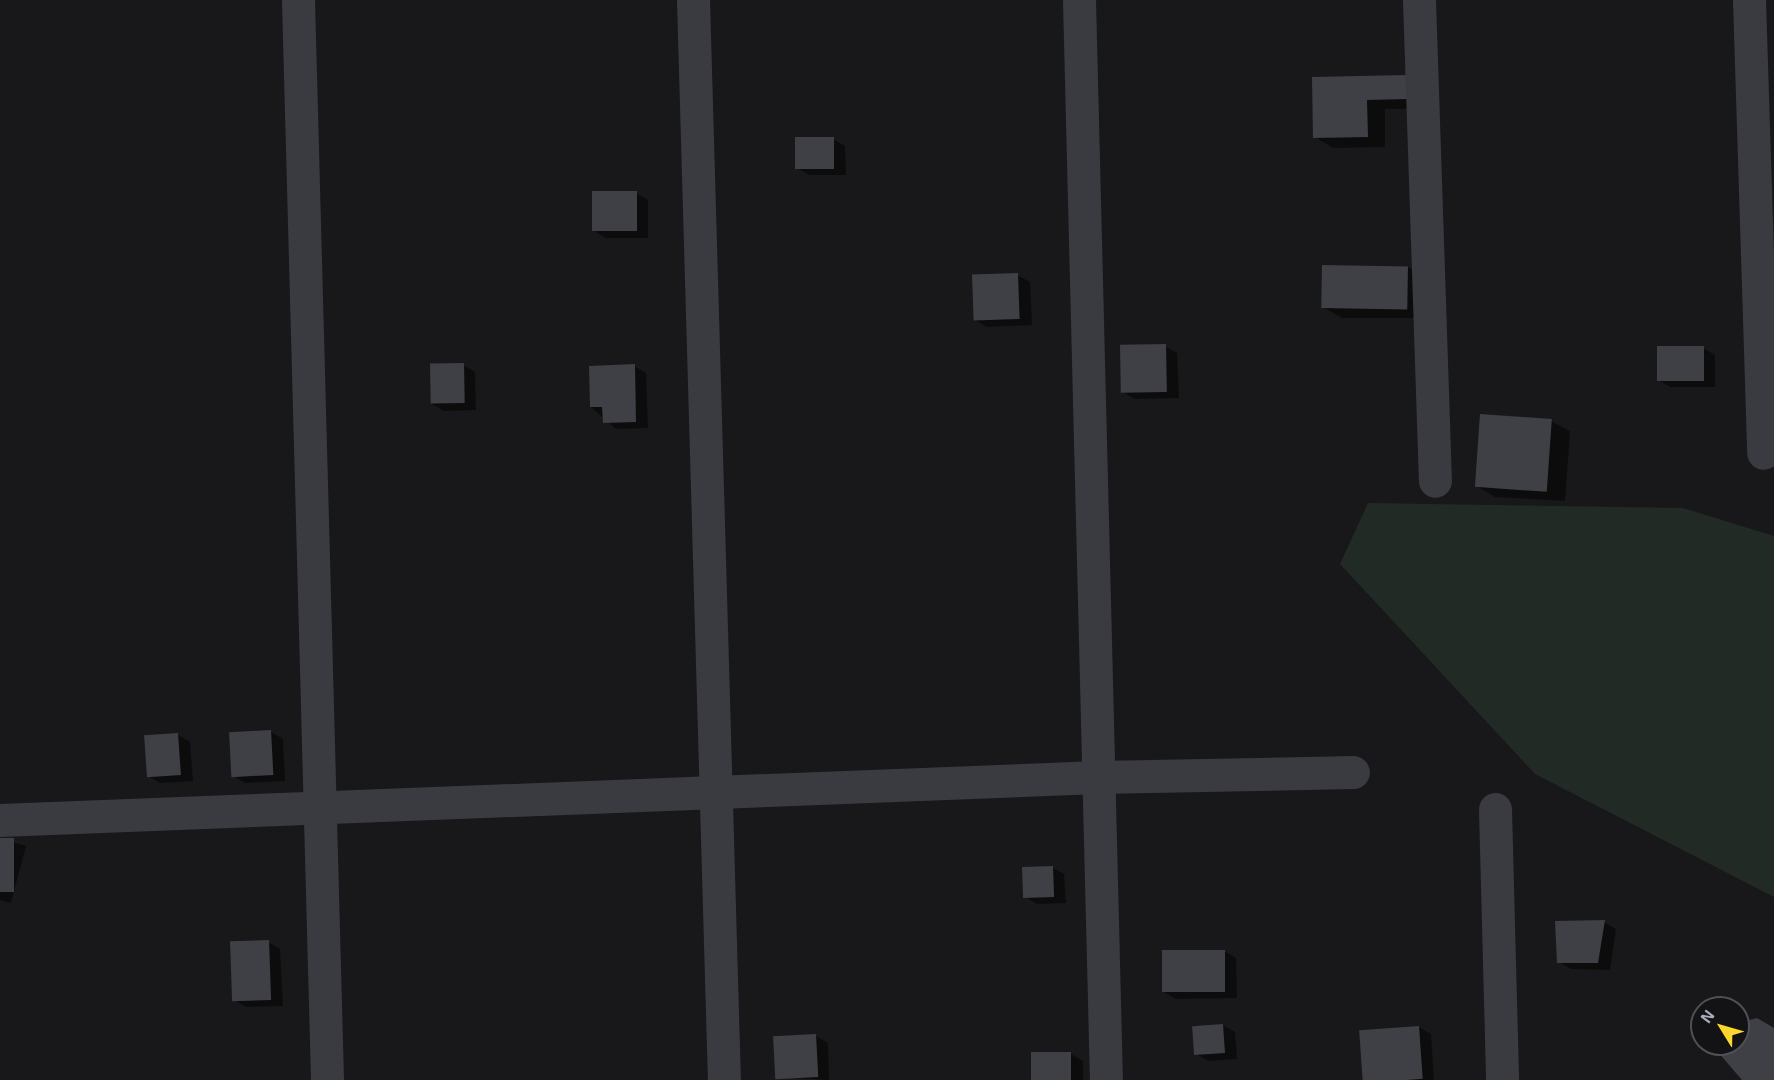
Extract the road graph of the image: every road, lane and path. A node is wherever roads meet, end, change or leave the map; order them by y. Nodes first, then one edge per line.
1 (298, 0) edge
2 (693, 0) edge
3 (1079, 0) edge
4 (1419, 0) edge
5 (1749, 0) edge
6 (1763, 453) dead end
7 (1435, 481) dead end
8 (1353, 772) dead end
9 (1097, 777) junction
10 (719, 795) junction
11 (320, 808) junction
12 (1495, 809) dead end
13 (0, 820) edge
14 (327, 1080) edge
15 (724, 1080) edge
16 (1106, 1080) edge
17 (1502, 1080) edge

1 - 11 lane
2 - 10 lane
3 - 9 lane
4 - 7 lane
5 - 6 lane
8 - 9 lane
9 - 10 lane
9 - 16 lane
10 - 11 lane
10 - 15 lane
11 - 13 lane
11 - 14 lane
12 - 17 lane

